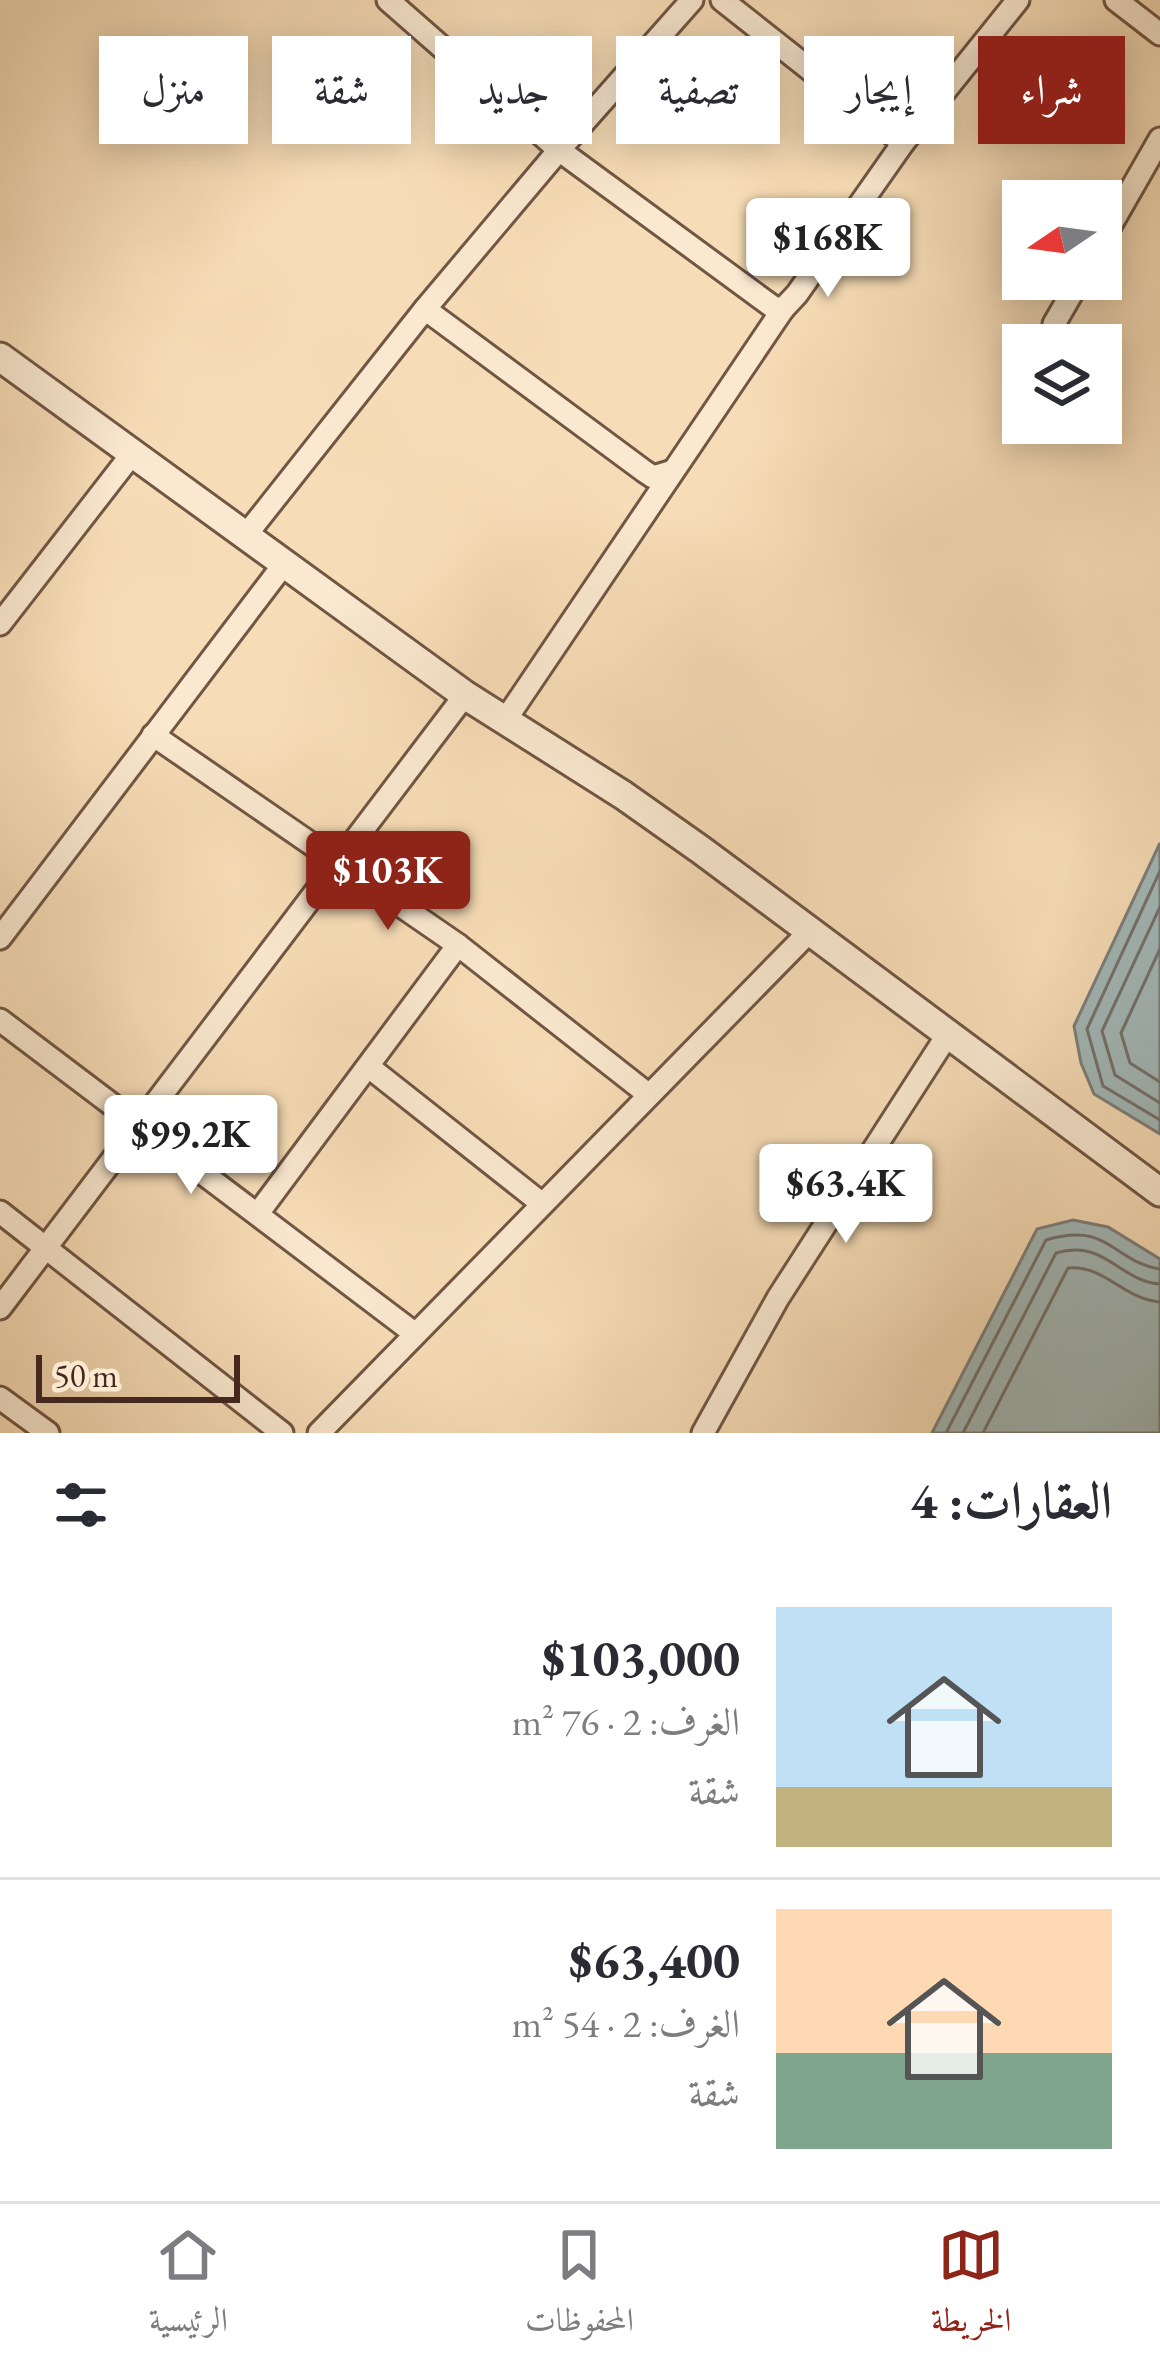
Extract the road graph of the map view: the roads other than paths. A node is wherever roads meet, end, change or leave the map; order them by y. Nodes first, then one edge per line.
1 (388, 0) edge
2 (692, 0) edge
3 (722, 0) edge
4 (1018, 0) edge
5 (1116, 0) edge
6 (1160, 34) edge
7 (804, 65) edge
8 (954, 80) edge
9 (1160, 139) edge
10 (902, 144) edge
11 (560, 150) junction
12 (1122, 205) edge
13 (1068, 300) edge
14 (425, 309) junction
15 (783, 309) junction
16 (1054, 324) dead end
17 (0, 357) edge
18 (132, 454) junction
19 (673, 471) junction
20 (246, 536) junction
21 (284, 564) junction
22 (8, 600) edge
23 (0, 624) edge
24 (465, 695) junction
25 (506, 719) junction
26 (153, 735) junction
27 (339, 866) junction
28 (811, 930) junction
29 (0, 938) edge
30 (458, 945) junction
31 (0, 1020) edge
32 (948, 1034) junction
33 (369, 1067) junction
34 (649, 1095) junction
35 (142, 1125) junction
36 (1160, 1192) edge
37 (541, 1203) junction
38 (0, 1212) edge
39 (259, 1212) junction
40 (45, 1248) junction
41 (0, 1307) edge
42 (413, 1333) junction
43 (0, 1398) edge
44 (48, 1433) edge
45 (282, 1433) edge
46 (319, 1433) edge
47 (703, 1433) edge

1 - 11 street
2 - 11 street
3 - 7 street
4 - 8 street
5 - 6 street
9 - 12 street
10 - 15 street
11 - 14 street
11 - 15 street
13 - 16 street
14 - 19 street
14 - 20 street
15 - 19 street
17 - 18 street
18 - 20 street
18 - 22 street
19 - 25 street
20 - 21 street
21 - 24 street
21 - 26 street
22 - 23 street
24 - 25 street
24 - 27 street
25 - 28 street
26 - 27 street
26 - 29 street
27 - 30 street
27 - 35 street
28 - 32 street
28 - 34 street
30 - 33 street
30 - 34 street
31 - 35 street
32 - 36 street
32 - 47 street
33 - 37 street
33 - 39 street
34 - 37 street
35 - 39 street
35 - 40 street
37 - 42 street
38 - 40 street
39 - 42 street
40 - 41 street
40 - 45 street
42 - 46 street
43 - 44 street

